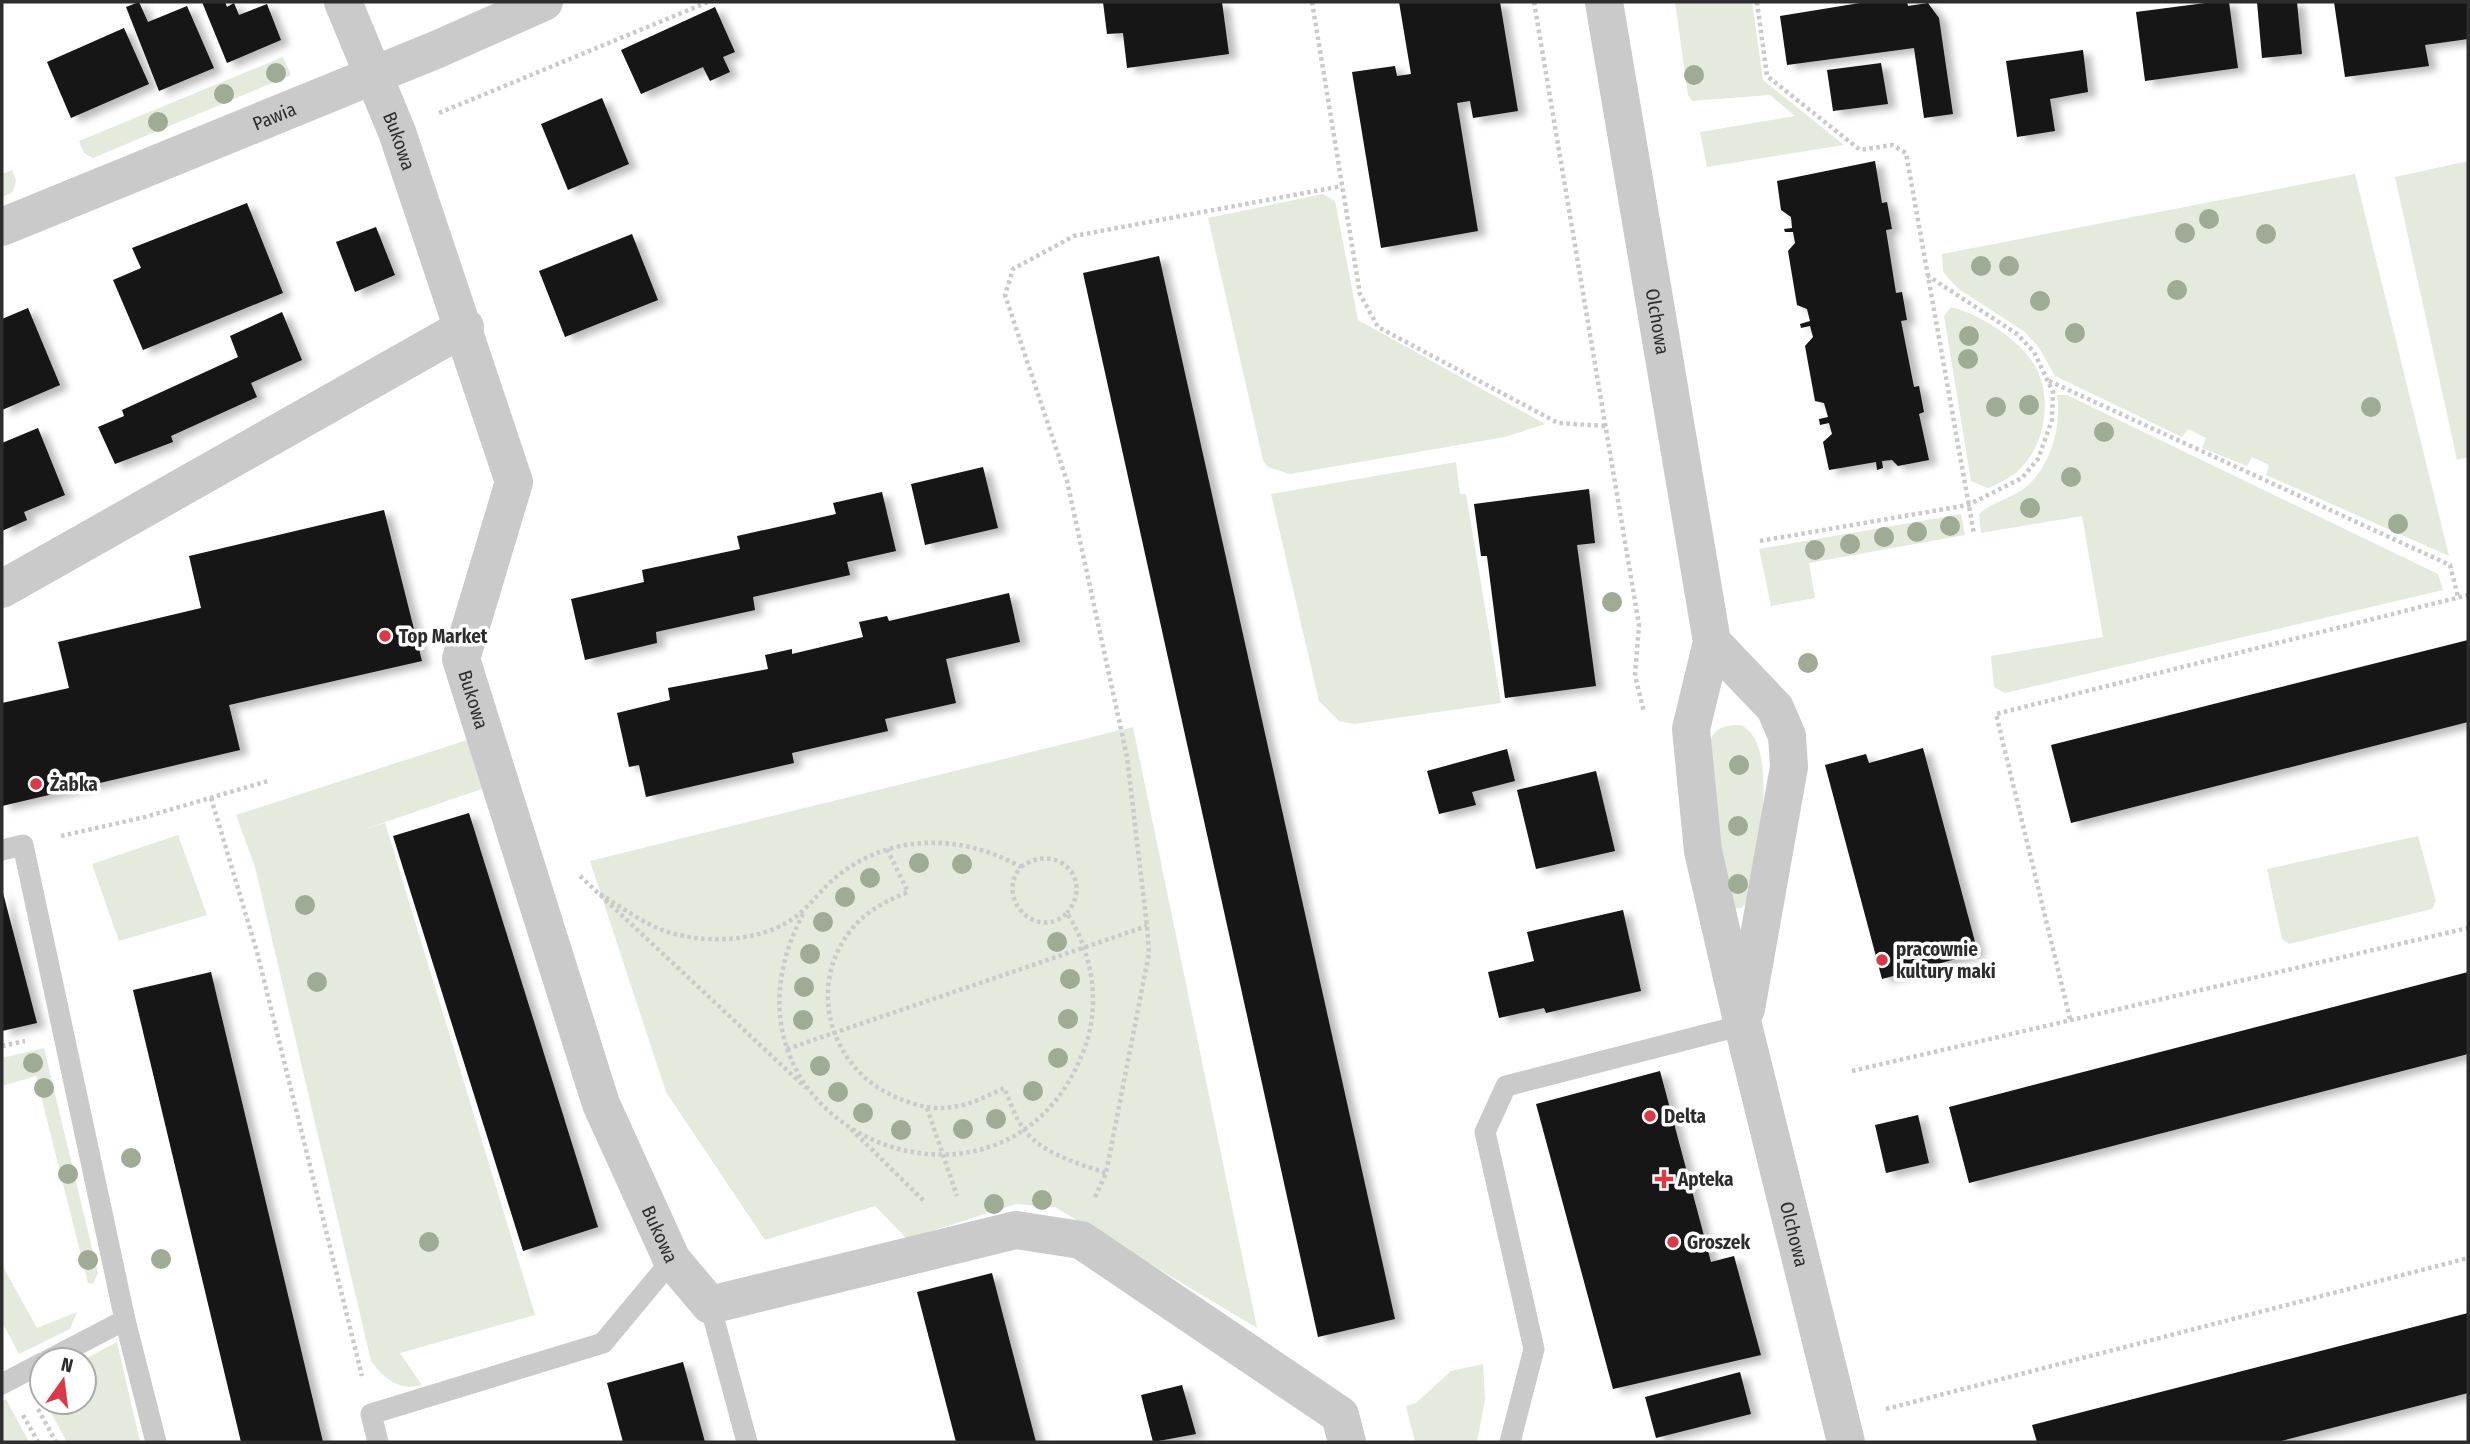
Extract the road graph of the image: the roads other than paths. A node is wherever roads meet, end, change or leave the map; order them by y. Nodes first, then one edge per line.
1 (343, 2) edge
2 (544, 2) edge
3 (1604, 2) edge
4 (373, 74) junction
5 (2, 227) edge
6 (465, 327) junction
7 (2, 589) edge
8 (1712, 642) junction
9 (2, 850) edge
10 (1743, 1025) junction
11 (672, 1260) junction
12 (710, 1306) junction
13 (125, 1320) junction
14 (75, 1346) edge
15 (28, 1370) edge
16 (2, 1384) edge
17 (1844, 1431) edge
18 (156, 1442) edge
19 (378, 1442) edge
20 (747, 1442) edge
21 (1347, 1442) edge
22 (1510, 1442) edge

1 - 4 street, Bukowa
2 - 4 street, Pawia
3 - 8 street, Olchowa
4 - 5 street, Pawia
4 - 6 street, Bukowa
6 - 7 street
6 - 11 street, Bukowa
8 - 10 street, Olchowa
8 - 10 street, Olchowa
9 - 13 lane
10 - 17 street, Olchowa
10 - 22 lane
11 - 12 street, Bukowa
11 - 19 lane
12 - 20 lane
12 - 21 street
13 - 14 lane
13 - 18 lane
15 - 16 lane

